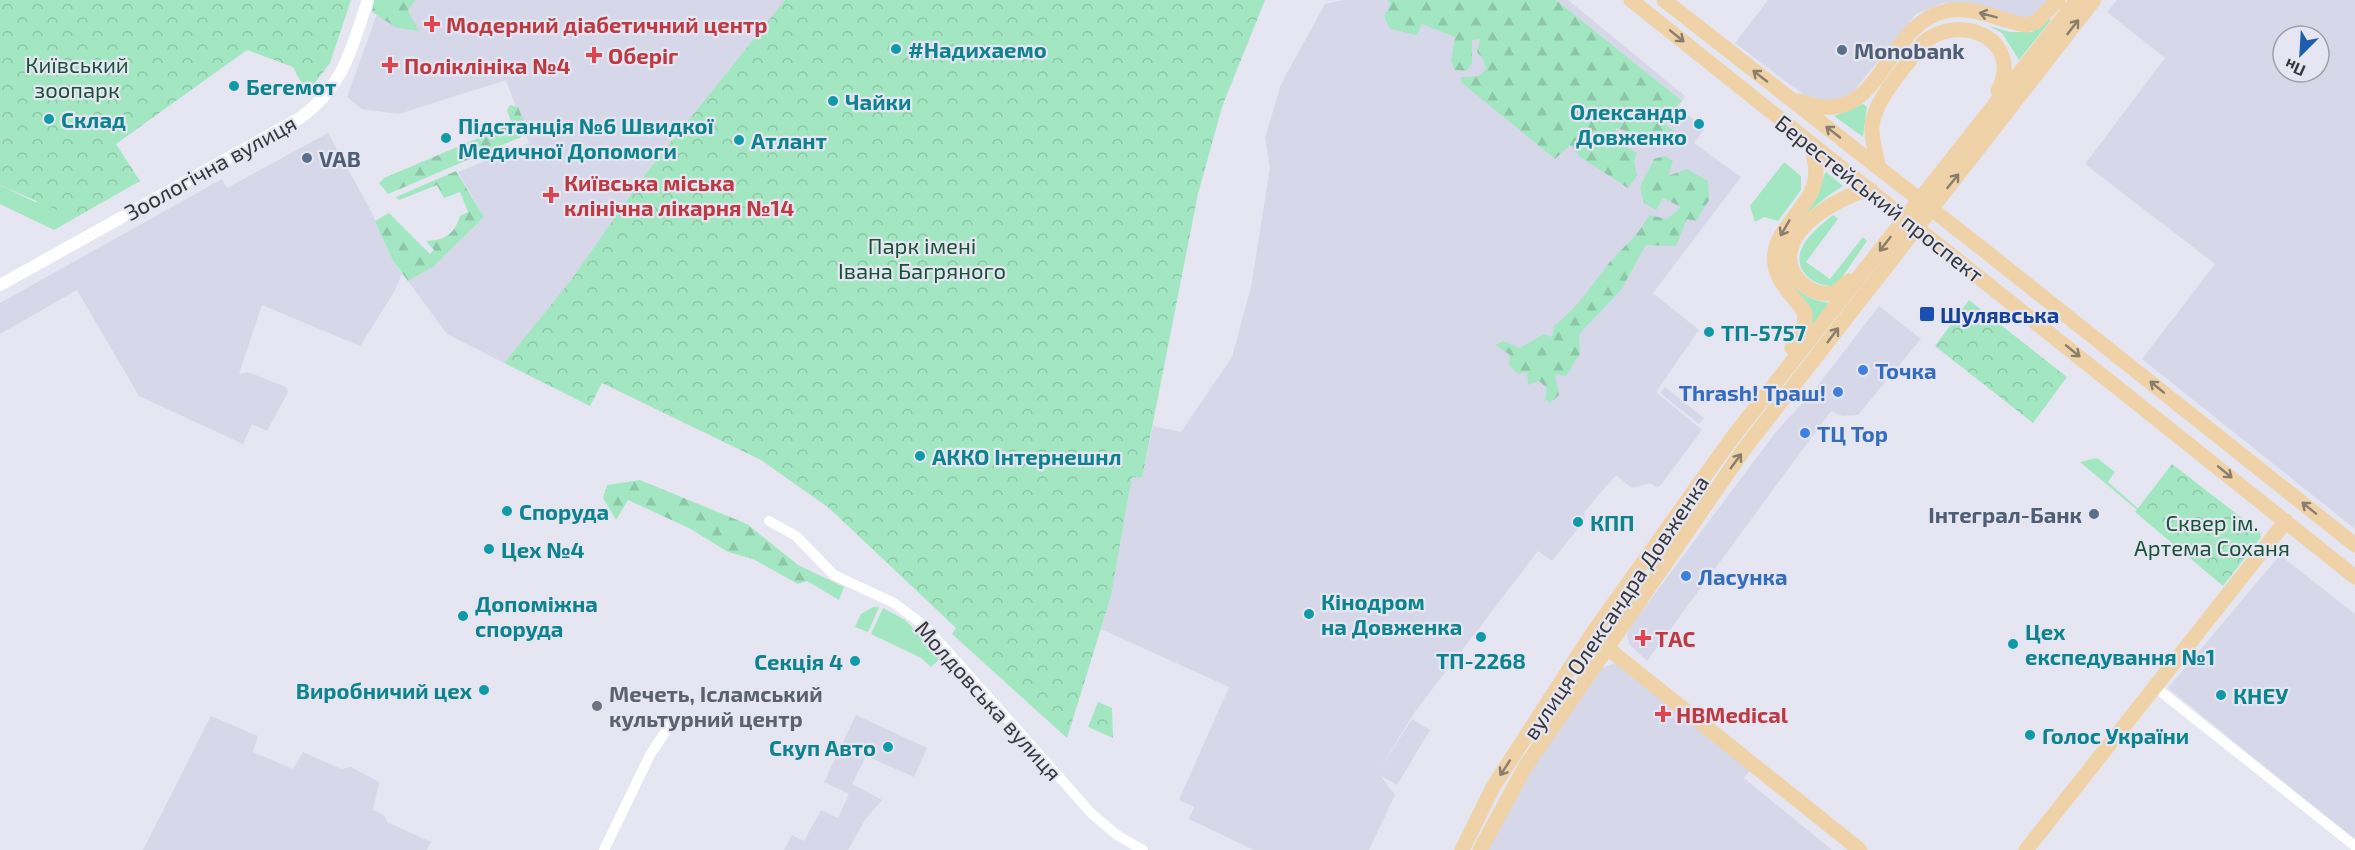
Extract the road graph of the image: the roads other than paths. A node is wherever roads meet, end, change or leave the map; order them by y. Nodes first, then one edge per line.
1 (368, 0) edge
2 (1631, 0) edge
3 (1664, 0) edge
4 (2058, 0) edge
5 (2077, 0) edge
6 (2094, 0) edge
7 (1786, 96) junction
8 (1986, 115) junction
9 (1811, 143) junction
10 (1879, 168) junction
11 (1871, 190) junction
12 (1870, 264) junction
13 (0, 285) edge
14 (1732, 438) junction
15 (769, 521) dead end
16 (2286, 521) junction
17 (2355, 545) edge
18 (2355, 577) edge
19 (1606, 647) junction
20 (2154, 687) junction
21 (671, 723) dead end
22 (2355, 846) edge
23 (604, 850) edge
24 (1143, 850) edge
25 (1462, 850) edge
26 (1480, 850) edge
27 (1860, 850) edge
28 (2026, 850) edge

1 - 13 street, Зоологічна вулиця
2 -> 9 main road, Берестейський проспект
7 -> 3 main road, Берестейський проспект
4 -> 7 main road
5 - 8 main road
19 -> 6 main road, вулиця Олександра Довженка
10 -> 7 main road, Берестейський проспект
8 - 10 main road
8 -> 12 main road
9 - 11 main road, Берестейський проспект
9 -> 14 main road
17 -> 10 main road, Берестейський проспект
11 - 12 main road
11 -> 16 main road, Берестейський проспект
12 - 14 main road, вулиця Олександра Довженка
14 -> 25 main road, вулиця Олександра Довженка
15 - 24 street, Молдовська вулиця
16 - 18 main road, Берестейський проспект
16 - 20 main road
19 - 26 main road, вулиця Олександра Довженка
19 - 27 main road
20 - 22 street
20 - 28 main road
21 - 23 street

